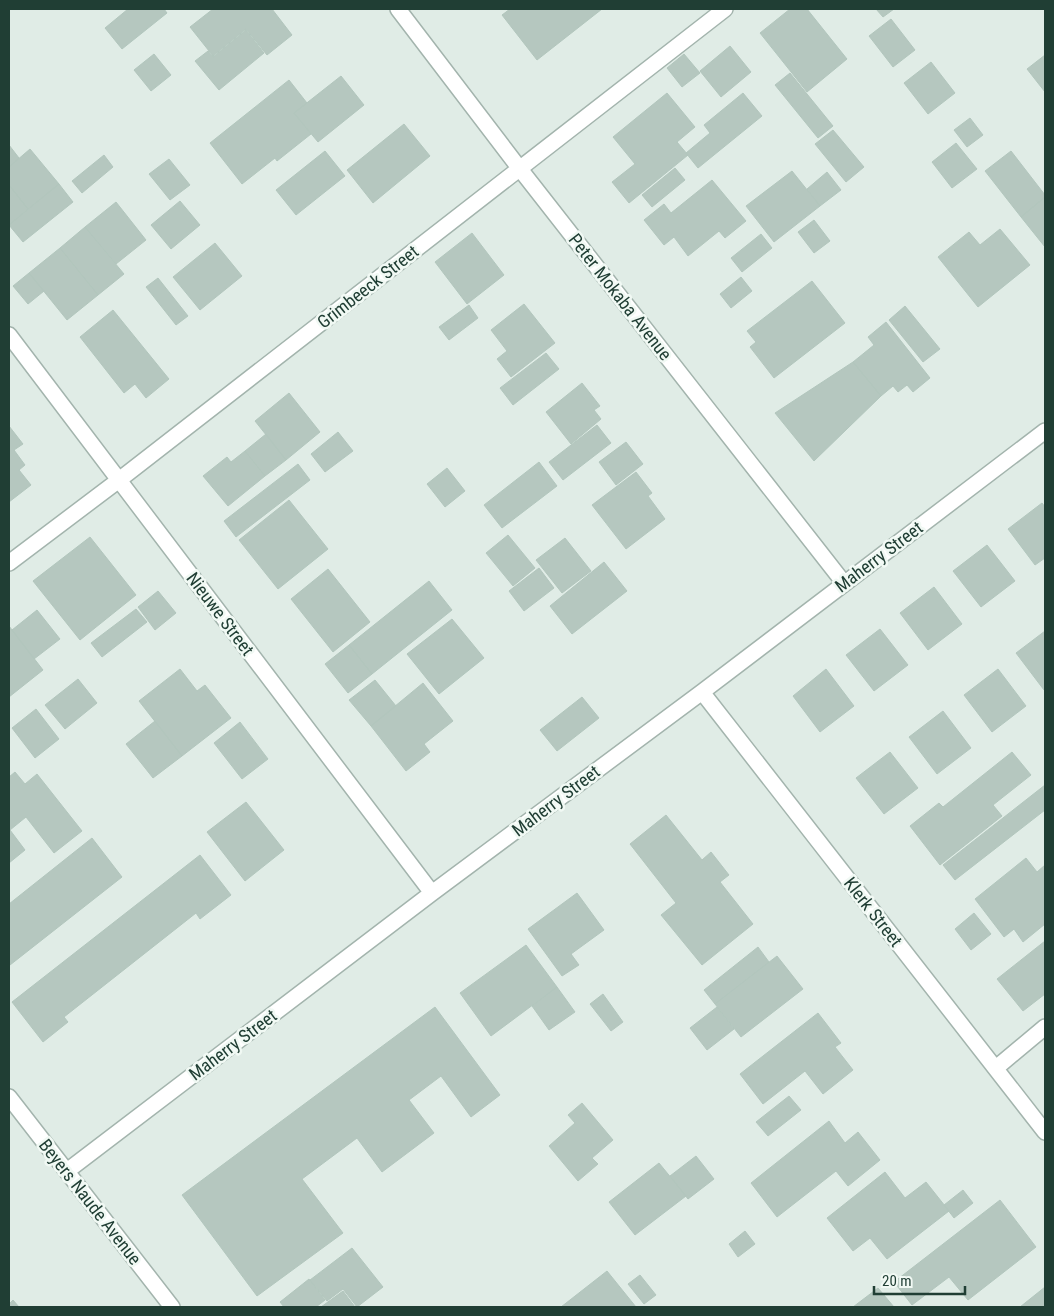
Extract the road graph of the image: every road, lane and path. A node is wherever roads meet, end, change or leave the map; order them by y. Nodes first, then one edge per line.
1 (398, 9) edge
2 (725, 9) edge
3 (520, 169) junction
4 (9, 335) edge
5 (1045, 431) edge
6 (119, 480) junction
7 (9, 564) edge
8 (844, 583) junction
9 (702, 692) junction
10 (432, 893) junction
11 (1045, 1027) edge
12 (996, 1068) junction
13 (9, 1097) edge
14 (1045, 1132) edge
15 (66, 1171) junction
16 (172, 1307) edge

1 - 3 street, Peter Mokaba Avenue
2 - 3 street, Grimbeeck Street
3 - 6 street, Grimbeeck Street
3 - 8 street, Peter Mokaba Avenue
4 - 6 street, Nieuwe Street
5 - 8 street, Maherry Street
6 - 7 street, Grimbeeck Street
6 - 10 street, Nieuwe Street
8 - 9 street, Maherry Street
9 - 10 street, Maherry Street
9 - 12 street, Klerk Street
10 - 15 street, Maherry Street
11 - 12 street
12 - 14 street, Klerk Street
13 - 15 street, Beyers Naude Avenue
15 - 16 street, Beyers Naude Avenue

